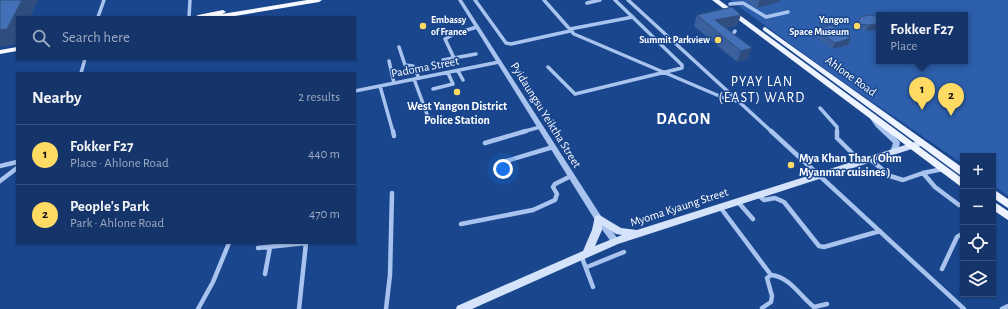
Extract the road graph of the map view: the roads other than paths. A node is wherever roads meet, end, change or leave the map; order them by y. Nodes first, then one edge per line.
1 (104, 0) edge
2 (190, 0) edge
3 (297, 0) edge
4 (319, 0) edge
5 (460, 0) edge
6 (475, 0) edge
7 (544, 0) edge
8 (600, 0) edge
9 (615, 0) edge
10 (628, 0) edge
11 (715, 0) edge
12 (727, 2) edge
13 (586, 3) dead end
14 (788, 12) dead end
15 (98, 16) edge
16 (189, 16) edge
17 (204, 16) edge
18 (223, 16) edge
19 (633, 17) junction
20 (477, 27) junction
21 (570, 30) junction
22 (735, 31) dead end
23 (730, 38) edge
24 (399, 47) dead end
25 (16, 49) edge
26 (0, 52) edge
27 (476, 54) dead end
28 (454, 58) junction
29 (85, 60) edge
30 (443, 60) dead end
31 (389, 61) dead end
32 (499, 62) junction
33 (548, 67) dead end
34 (458, 71) junction
35 (81, 72) edge
36 (448, 72) junction
37 (664, 72) junction
38 (416, 79) junction
39 (463, 80) dead end
40 (394, 83) junction
41 (380, 86) junction
42 (432, 89) dead end
43 (356, 91) edge
44 (738, 102) junction
45 (820, 108) dead end
46 (872, 116) junction
47 (443, 122) dead end
48 (540, 127) junction
49 (394, 136) dead end
50 (485, 143) dead end
51 (920, 143) junction
52 (911, 146) junction
53 (553, 147) junction
54 (893, 152) junction
55 (865, 161) junction
56 (16, 162) edge
57 (503, 162) dead end
58 (0, 166) edge
59 (16, 169) edge
60 (943, 169) junction
61 (960, 170) edge
62 (923, 173) junction
63 (819, 175) junction
64 (571, 176) junction
65 (0, 180) edge
66 (960, 182) edge
67 (392, 193) dead end
68 (758, 195) junction
69 (996, 195) edge
70 (738, 201) junction
71 (1008, 204) edge
72 (959, 205) dead end
73 (720, 207) junction
74 (996, 210) edge
75 (1008, 216) edge
76 (598, 218) junction
77 (753, 220) dead end
78 (461, 224) dead end
79 (880, 231) junction
80 (636, 234) junction
81 (960, 235) edge
82 (615, 241) junction
83 (229, 244) edge
84 (297, 244) edge
85 (306, 244) edge
86 (270, 247) junction
87 (258, 248) dead end
88 (624, 252) dead end
89 (585, 253) junction
90 (587, 267) junction
91 (942, 269) dead end
92 (265, 274) dead end
93 (771, 275) junction
94 (594, 287) dead end
95 (827, 304) dead end
96 (1008, 306) edge
97 (762, 308) edge
98 (198, 309) edge
99 (299, 309) edge
100 (386, 309) edge
101 (461, 309) edge
102 (964, 309) edge
103 (1002, 309) edge

1 - 15 street
2 - 16 street
3 - 17 highway
4 - 18 highway
5 - 20 street, Pyidaungsu Yeiktha Street
6 - 21 street
7 - 21 street
8 - 13 street
9 - 19 street
10 - 44 street
11 - 46 main road, Ahlone Road
12 - 14 street
12 - 51 main road, Ahlone Road
19 - 21 street
19 - 37 street
20 - 28 street
20 - 32 street, Pyidaungsu Yeiktha Street
21 - 37 street
22 - 23 street
24 - 38 street
25 - 26 highway
27 - 28 street
28 - 30 street
29 - 35 street
31 - 40 street
32 - 34 street, Padoma Street
32 - 48 street, Pyidaungsu Yeiktha Street
33 - 37 street
34 - 36 street, Padoma Street
34 - 39 street
36 - 38 street, Padoma Street
36 - 42 street
37 - 44 street
38 - 40 street, Padoma Street
38 - 47 street
40 - 41 street, Padoma Street
41 - 43 street, Padoma Street
41 - 49 street
44 - 63 street
45 - 55 street
46 - 52 main road, Ahlone Road
46 - 54 street
48 - 50 street
48 - 53 street, Pyidaungsu Yeiktha Street
51 - 52 main road, Myoma Kyaung Street
51 - 61 main road, Ahlone Road
52 - 54 main road, Myoma Kyaung Street
52 - 60 main road, Ahlone Road
53 - 57 street
53 - 64 street, Pyidaungsu Yeiktha Street
54 - 55 main road, Myoma Kyaung Street
55 - 62 street
55 - 63 main road, Myoma Kyaung Street
56 - 58 street
59 - 65 street
60 - 62 street
60 - 66 main road, Ahlone Road
62 - 72 street
63 - 68 main road, Myoma Kyaung Street
63 - 79 street
64 - 76 street, Pyidaungsu Yeiktha Street
64 - 78 street
67 - 100 street
68 - 70 main road, Myoma Kyaung Street
68 - 79 street
69 - 71 main road
70 - 73 main road, Myoma Kyaung Street
70 - 77 street
73 - 80 main road, Myoma Kyaung Street
73 - 93 street
74 - 75 main road
76 - 80 main road
76 - 82 street, Pyidaungsu Yeiktha Street
76 - 89 main road
79 - 102 street
80 - 82 main road, Myoma Kyaung Street
81 - 91 street
82 - 89 main road, Myoma Kyaung Street
83 - 98 street
84 - 86 street
85 - 99 street
86 - 87 street
86 - 92 street
88 - 90 street
89 - 90 street
89 - 101 main road, Myoma Kyaung Street
90 - 94 street
93 - 95 street
93 - 97 street
96 - 103 street

